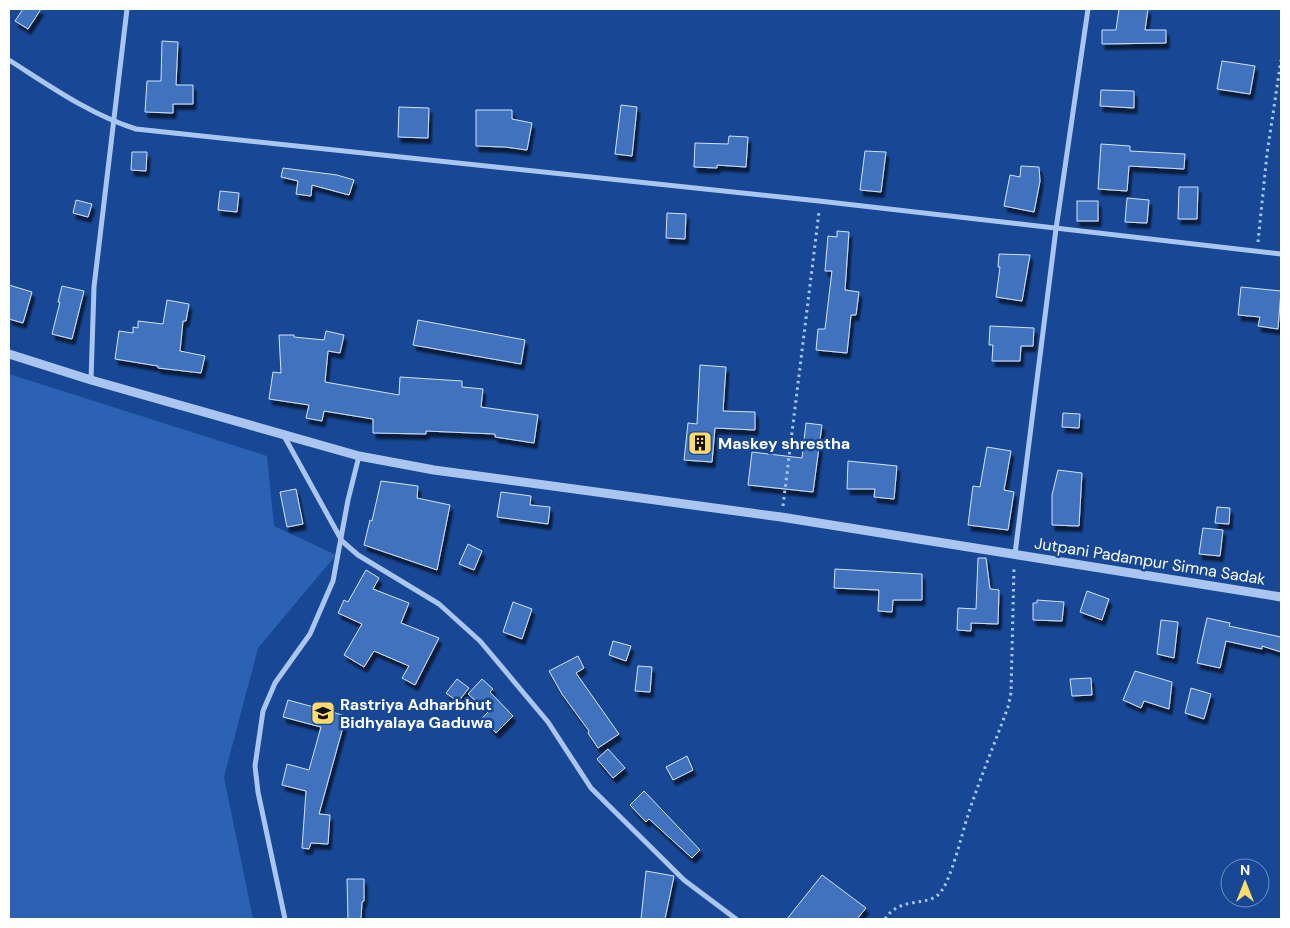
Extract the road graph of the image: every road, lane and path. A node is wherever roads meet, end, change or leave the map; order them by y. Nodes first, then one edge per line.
1 (127, 9) edge
2 (1088, 9) edge
3 (9, 60) edge
4 (1281, 60) edge
5 (112, 121) junction
6 (819, 201) junction
7 (1056, 229) junction
8 (1257, 252) junction
9 (1281, 254) edge
10 (9, 354) edge
11 (91, 380) junction
12 (284, 435) junction
13 (359, 456) junction
14 (781, 517) junction
15 (342, 541) junction
16 (1015, 554) junction
17 (1281, 597) edge
18 (285, 919) edge
19 (736, 919) edge
20 (885, 919) edge

1 - 5 street
2 - 7 street
3 - 5 street
4 - 8 path
5 - 6 street
5 - 11 street
6 - 7 street
6 - 14 path
7 - 8 street
7 - 16 street
8 - 9 street
10 - 11 street, Jutpani Padampur Simna Sadak
11 - 12 street, Jutpani Padampur Simna Sadak
12 - 13 street, Jutpani Padampur Simna Sadak
12 - 15 street
13 - 14 street, Jutpani Padampur Simna Sadak
13 - 15 street
14 - 16 street, Jutpani Padampur Simna Sadak
15 - 18 street
15 - 19 street
16 - 17 street, Jutpani Padampur Simna Sadak
16 - 20 path

